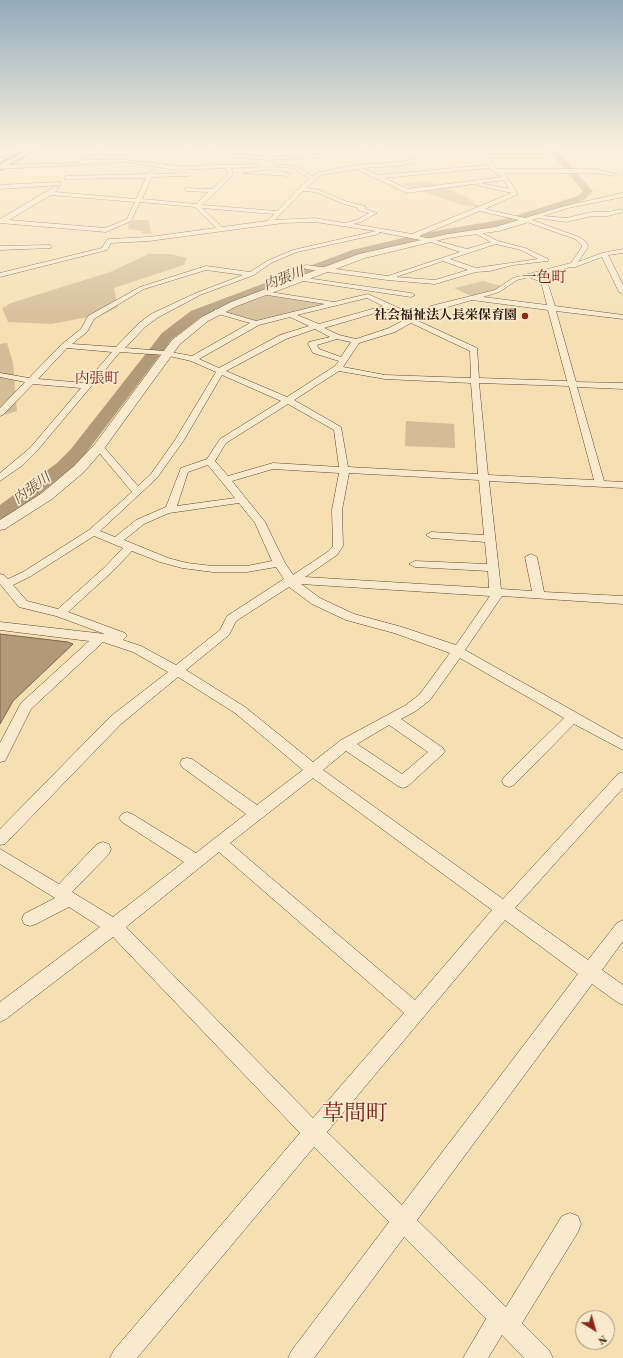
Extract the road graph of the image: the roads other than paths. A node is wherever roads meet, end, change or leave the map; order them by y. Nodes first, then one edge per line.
1 (21, 210) edge
2 (133, 210) edge
3 (201, 210) edge
4 (248, 210) edge
5 (282, 210) edge
6 (365, 210) edge
7 (479, 210) edge
8 (481, 210) edge
9 (557, 210) edge
10 (623, 212) edge
11 (279, 213) junction
12 (536, 217) junction
13 (524, 220) junction
14 (1, 222) edge
15 (269, 223) junction
16 (344, 225) junction
17 (220, 229) junction
18 (106, 230) junction
19 (385, 231) junction
20 (476, 232) junction
21 (410, 236) junction
22 (430, 239) junction
23 (109, 241) junction
24 (496, 242) junction
25 (49, 247) dead end
26 (0, 248) edge
27 (465, 251) junction
28 (623, 251) edge
29 (604, 254) junction
30 (443, 259) junction
31 (543, 260) junction
32 (306, 267) dead end
33 (560, 267) junction
34 (322, 269) junction
35 (475, 270) junction
36 (544, 271) junction
37 (252, 274) junction
38 (0, 275) edge
39 (529, 275) junction
40 (387, 278) junction
41 (299, 279) junction
42 (435, 282) junction
43 (621, 282) edge
44 (623, 292) edge
45 (262, 293) junction
46 (416, 293) junction
47 (368, 296) junction
48 (472, 298) junction
49 (338, 304) junction
50 (388, 307) junction
51 (552, 308) junction
52 (218, 311) junction
53 (291, 314) junction
54 (623, 317) edge
55 (412, 319) junction
56 (256, 322) junction
57 (318, 327) junction
58 (337, 336) junction
59 (356, 341) junction
60 (65, 346) junction
61 (119, 350) junction
62 (166, 353) junction
63 (194, 359) junction
64 (340, 364) junction
65 (221, 370) junction
66 (0, 375) edge
67 (30, 381) junction
68 (475, 381) junction
69 (573, 385) junction
70 (87, 386) junction
71 (623, 386) edge
72 (289, 401) junction
73 (4, 405) edge
74 (0, 413) edge
75 (99, 447) junction
76 (210, 462) junction
77 (344, 471) junction
78 (0, 478) edge
79 (484, 478) junction
80 (225, 480) junction
81 (600, 484) junction
82 (623, 485) edge
83 (138, 492) junction
84 (242, 500) junction
85 (170, 510) junction
86 (0, 526) edge
87 (94, 532) junction
88 (431, 536) dead end
89 (491, 539) junction
90 (115, 542) junction
91 (130, 548) junction
92 (531, 557) dead end
93 (278, 563) junction
94 (415, 564) dead end
95 (494, 568) junction
96 (292, 580) junction
97 (3, 581) edge
98 (497, 593) junction
99 (539, 595) junction
100 (623, 600) edge
101 (60, 613) junction
102 (0, 626) edge
103 (100, 638) junction
104 (137, 649) junction
105 (457, 651) junction
106 (176, 672) junction
107 (573, 717) junction
108 (390, 719) junction
109 (346, 744) junction
110 (623, 745) edge
111 (0, 757) edge
112 (187, 763) dead end
113 (312, 769) junction
114 (623, 778) edge
115 (509, 781) dead end
116 (257, 812) junction
117 (127, 818) dead end
118 (0, 839) edge
119 (219, 843) junction
120 (102, 849) dead end
121 (0, 856) edge
122 (196, 861) junction
123 (65, 896) junction
124 (503, 910) junction
125 (30, 919) dead end
126 (114, 926) junction
127 (623, 928) edge
128 (590, 972) junction
129 (623, 996) edge
130 (416, 1012) junction
131 (0, 1013) edge
132 (313, 1132) junction
133 (403, 1221) junction
134 (570, 1224) dead end
135 (504, 1321) junction
136 (122, 1358) edge
137 (300, 1358) edge
138 (474, 1358) edge
139 (541, 1358) edge

1 - 14 street
2 - 18 street
3 - 17 street
4 - 11 street
5 - 11 street
6 - 16 street
7 - 21 street
8 - 13 street
9 - 12 street
10 - 12 street
11 - 15 street
12 - 13 street
13 - 20 street
13 - 33 street
14 - 18 street
15 - 16 street
15 - 17 street
16 - 19 street
17 - 23 street
18 - 23 street
19 - 21 street
19 - 37 street
20 - 22 street
20 - 24 street
21 - 22 street
22 - 27 street
22 - 34 street
23 - 38 street
24 - 27 street
24 - 31 street
25 - 26 street
27 - 30 street
28 - 29 street
29 - 33 street
29 - 43 street
30 - 35 street
30 - 40 street
31 - 35 street
31 - 36 street
32 - 34 street
33 - 36 street
34 - 40 street
34 - 41 street
35 - 42 street
36 - 39 street
37 - 60 street
37 - 61 street
39 - 48 street
39 - 51 street
40 - 42 street
41 - 45 street
41 - 46 street
42 - 46 street
43 - 44 street
45 - 49 street
45 - 52 street
46 - 47 street
47 - 49 street
47 - 50 street
48 - 51 street
48 - 55 street
49 - 53 street
50 - 55 street
50 - 57 street
51 - 54 street
51 - 69 street
52 - 56 street
52 - 62 street
53 - 56 street
53 - 57 street
55 - 59 street
55 - 68 street
56 - 63 street
57 - 58 street
57 - 65 street
58 - 59 street
58 - 64 street
59 - 64 street
60 - 61 street
60 - 67 street
61 - 62 street
61 - 70 street
62 - 63 street
62 - 75 street
63 - 65 street
64 - 68 street
64 - 72 street
65 - 72 street
65 - 83 street
66 - 67 street
67 - 70 street
67 - 73 street
68 - 69 street
68 - 79 street
69 - 71 street
69 - 81 street
70 - 78 street
72 - 76 street
72 - 77 street
73 - 74 street
75 - 83 street
75 - 86 street
76 - 80 street
76 - 85 street
77 - 79 street
77 - 80 street
77 - 96 street
79 - 81 street
79 - 89 street
80 - 84 street
81 - 82 street
83 - 87 street
84 - 85 street
84 - 93 street
85 - 90 street
87 - 90 street
87 - 97 street
88 - 89 street
89 - 95 street
90 - 91 street
91 - 93 street
91 - 101 street
92 - 99 street
93 - 96 street
94 - 95 street
95 - 98 street
96 - 98 street
96 - 105 street
96 - 106 street
97 - 101 street
98 - 99 street
98 - 105 street
99 - 100 street
101 - 104 street
102 - 103 street
103 - 104 street
103 - 111 street
104 - 106 street
105 - 107 street
105 - 108 street
106 - 113 street
106 - 118 street
107 - 110 street
107 - 115 street
108 - 109 street
108 - 109 street
109 - 113 street
112 - 116 street
113 - 116 street
113 - 124 street
114 - 124 street
116 - 119 street
117 - 122 street
119 - 122 street
119 - 130 street
120 - 123 street
121 - 123 street
122 - 126 street
123 - 125 street
123 - 126 street
124 - 128 street
124 - 130 street
126 - 131 street
126 - 132 street
127 - 128 street
128 - 129 street
128 - 133 street
130 - 132 street
132 - 133 street
132 - 136 street
133 - 135 street
133 - 137 street
134 - 135 street
135 - 138 street
135 - 139 street

